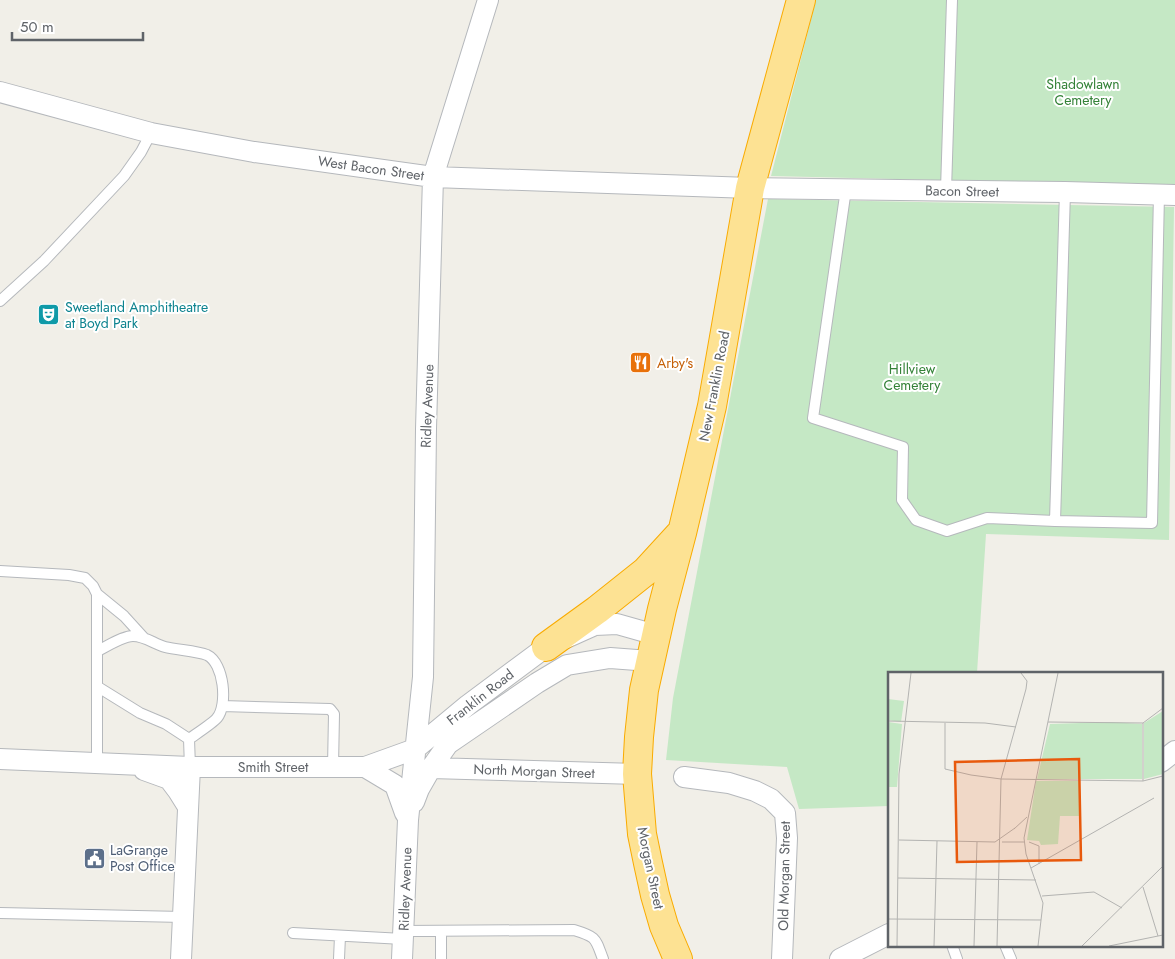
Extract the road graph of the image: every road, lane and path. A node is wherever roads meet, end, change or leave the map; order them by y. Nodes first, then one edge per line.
1 (488, 0) edge
2 (801, 0) edge
3 (952, 0) edge
4 (0, 92) edge
5 (152, 133) junction
6 (433, 177) junction
7 (750, 188) junction
8 (846, 189) junction
9 (946, 190) junction
10 (1065, 192) junction
11 (1167, 195) edge
12 (0, 301) edge
13 (1055, 521) junction
14 (682, 532) junction
15 (0, 571) edge
16 (97, 594) junction
17 (144, 638) junction
18 (546, 647) junction
19 (653, 648) junction
20 (98, 651) junction
21 (98, 687) junction
22 (222, 706) junction
23 (189, 739) junction
24 (415, 749) junction
25 (1175, 751) edge
26 (0, 760) edge
27 (1162, 761) edge
28 (97, 764) junction
29 (128, 765) junction
30 (190, 767) junction
31 (333, 767) junction
32 (365, 767) junction
33 (431, 768) junction
34 (637, 774) junction
35 (684, 777) dead end
36 (188, 807) junction
37 (408, 820) junction
38 (0, 913) edge
39 (183, 917) junction
40 (441, 931) junction
41 (293, 933) dead end
42 (403, 935) junction
43 (888, 935) edge
44 (340, 936) junction
45 (952, 946) edge
46 (1006, 946) edge
47 (848, 957) edge
48 (181, 959) edge
49 (339, 959) edge
50 (402, 959) edge
51 (441, 959) edge
52 (603, 959) edge
53 (678, 959) edge
54 (782, 959) edge
55 (957, 959) edge
56 (1011, 959) edge

1 - 6 street, Ridley Avenue
2 - 7 highway, New Franklin Road
3 - 9 lane
4 - 5 street, West Bacon Street
5 - 6 street, West Bacon Street
5 - 12 lane
6 - 7 street, West Bacon Street
6 - 24 street, Ridley Avenue
7 - 8 street, Bacon Street
7 - 14 highway, New Franklin Road
8 - 9 street, Bacon Street
8 - 13 lane
9 - 10 street, Bacon Street
10 - 11 street, Bacon Street
10 - 13 lane
11 - 13 lane
14 - 18 highway
14 - 19 highway, New Franklin Road
15 - 16 lane
16 - 17 lane
16 - 20 lane
17 - 20 lane
17 - 22 lane
18 - 19 street, Franklin Road
18 - 24 street, Franklin Road
19 - 33 street, Franklin Road
19 - 34 highway, New Franklin Road
20 - 21 lane
21 - 23 lane
21 - 28 lane
22 - 23 lane
22 - 31 lane
23 - 30 lane
24 - 32 street, Smith Street
24 - 37 street, Ridley Avenue
25 - 27 street
26 - 28 street, Smith Street
28 - 29 street, Smith Street
29 - 30 street, Smith Street
29 - 36 street, Smith Street
30 - 31 street, Smith Street
30 - 36 street
31 - 32 street, Smith Street
32 - 37 street, Ridley Avenue
33 - 34 street, North Morgan Street
33 - 37 street, Ridley Avenue
34 - 53 highway, Morgan Street
35 - 54 street, Old Morgan Street
36 - 39 street
37 - 42 street, Ridley Avenue
38 - 39 lane
39 - 48 street
40 - 42 lane
40 - 51 lane
40 - 52 lane
41 - 44 lane
42 - 44 lane
42 - 50 street, Ridley Avenue
43 - 47 street
44 - 49 lane
45 - 55 lane
46 - 56 lane

